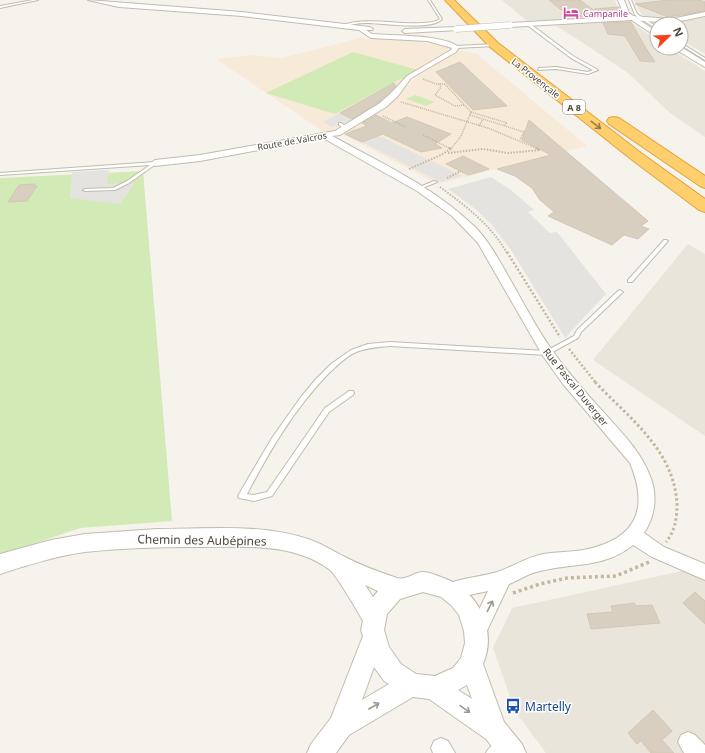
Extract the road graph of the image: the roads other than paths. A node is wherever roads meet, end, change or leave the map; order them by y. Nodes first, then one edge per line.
1 (37, 0) edge
2 (91, 0) edge
3 (429, 0) edge
4 (449, 0) edge
5 (462, 0) edge
6 (621, 0) edge
7 (630, 0) edge
8 (0, 7) edge
9 (705, 14) edge
10 (631, 18) junction
11 (641, 18) junction
12 (649, 23) edge
13 (528, 24) junction
14 (341, 26) junction
15 (363, 29) junction
16 (649, 30) edge
17 (494, 45) junction
18 (456, 47) junction
19 (689, 49) edge
20 (689, 55) edge
21 (705, 59) edge
22 (705, 65) edge
23 (538, 68) junction
24 (555, 81) junction
25 (325, 136) junction
26 (155, 163) junction
27 (0, 174) edge
28 (434, 182) dead end
29 (705, 183) edge
30 (419, 188) junction
31 (85, 190) dead end
32 (705, 190) edge
33 (705, 207) edge
34 (666, 241) dead end
35 (630, 281) dead end
36 (620, 292) dead end
37 (547, 353) junction
38 (351, 393) dead end
39 (634, 536) junction
40 (705, 560) edge
41 (0, 564) edge
42 (338, 564) junction
43 (688, 565) junction
44 (705, 572) edge
45 (503, 578) junction
46 (396, 588) junction
47 (450, 591) junction
48 (374, 628) junction
49 (477, 632) junction
50 (471, 664) junction
51 (411, 685) junction
52 (434, 688) junction
53 (340, 726) junction
54 (501, 744) edge
55 (320, 753) edge

1 - 8 lane
2 - 14 street
3 - 14 lane
4 - 17 highway, La Provençale / A 8
5 - 23 highway, La Provençale / A 8
6 - 10 street
7 - 11 lane
9 - 11 street
10 - 11 street
10 - 13 street
10 - 16 street
11 - 12 lane
13 - 15 street, bridge
13 - 23 lane
14 - 15 street
15 - 18 street
17 - 18 lane
17 -> 33 highway, La Provençale / A 8
18 - 25 street, Route de Valcros
19 - 21 lane
20 - 22 street
23 - 24 highway, La Provençale / A 8
24 - 29 highway
24 - 32 highway, La Provençale / A 8
25 - 26 street, Route de Valcros
25 - 30 street, Rue Pascal Duverger
26 - 27 lane, Route de Valcros
26 - 31 lane
28 - 30 lane
30 - 37 street, Rue Pascal Duverger
34 - 35 lane
36 - 37 lane
37 - 38 lane
37 - 39 street, Rue Pascal Duverger
39 - 43 street
39 - 45 street, Rue Pascal Duverger
40 - 43 street
41 - 42 street, Chemin des Aubépines
42 - 46 street, Chemin des Aubépines
42 - 48 street
43 - 44 street
45 - 47 street, Rue Pascal Duverger
49 -> 45 street
46 - 47 street
46 - 48 street
47 - 49 street
48 - 51 street
48 - 53 street
49 - 50 street
50 - 52 street
50 - 54 street
51 - 52 street
53 -> 51 street
52 -> 54 street
53 - 55 street

